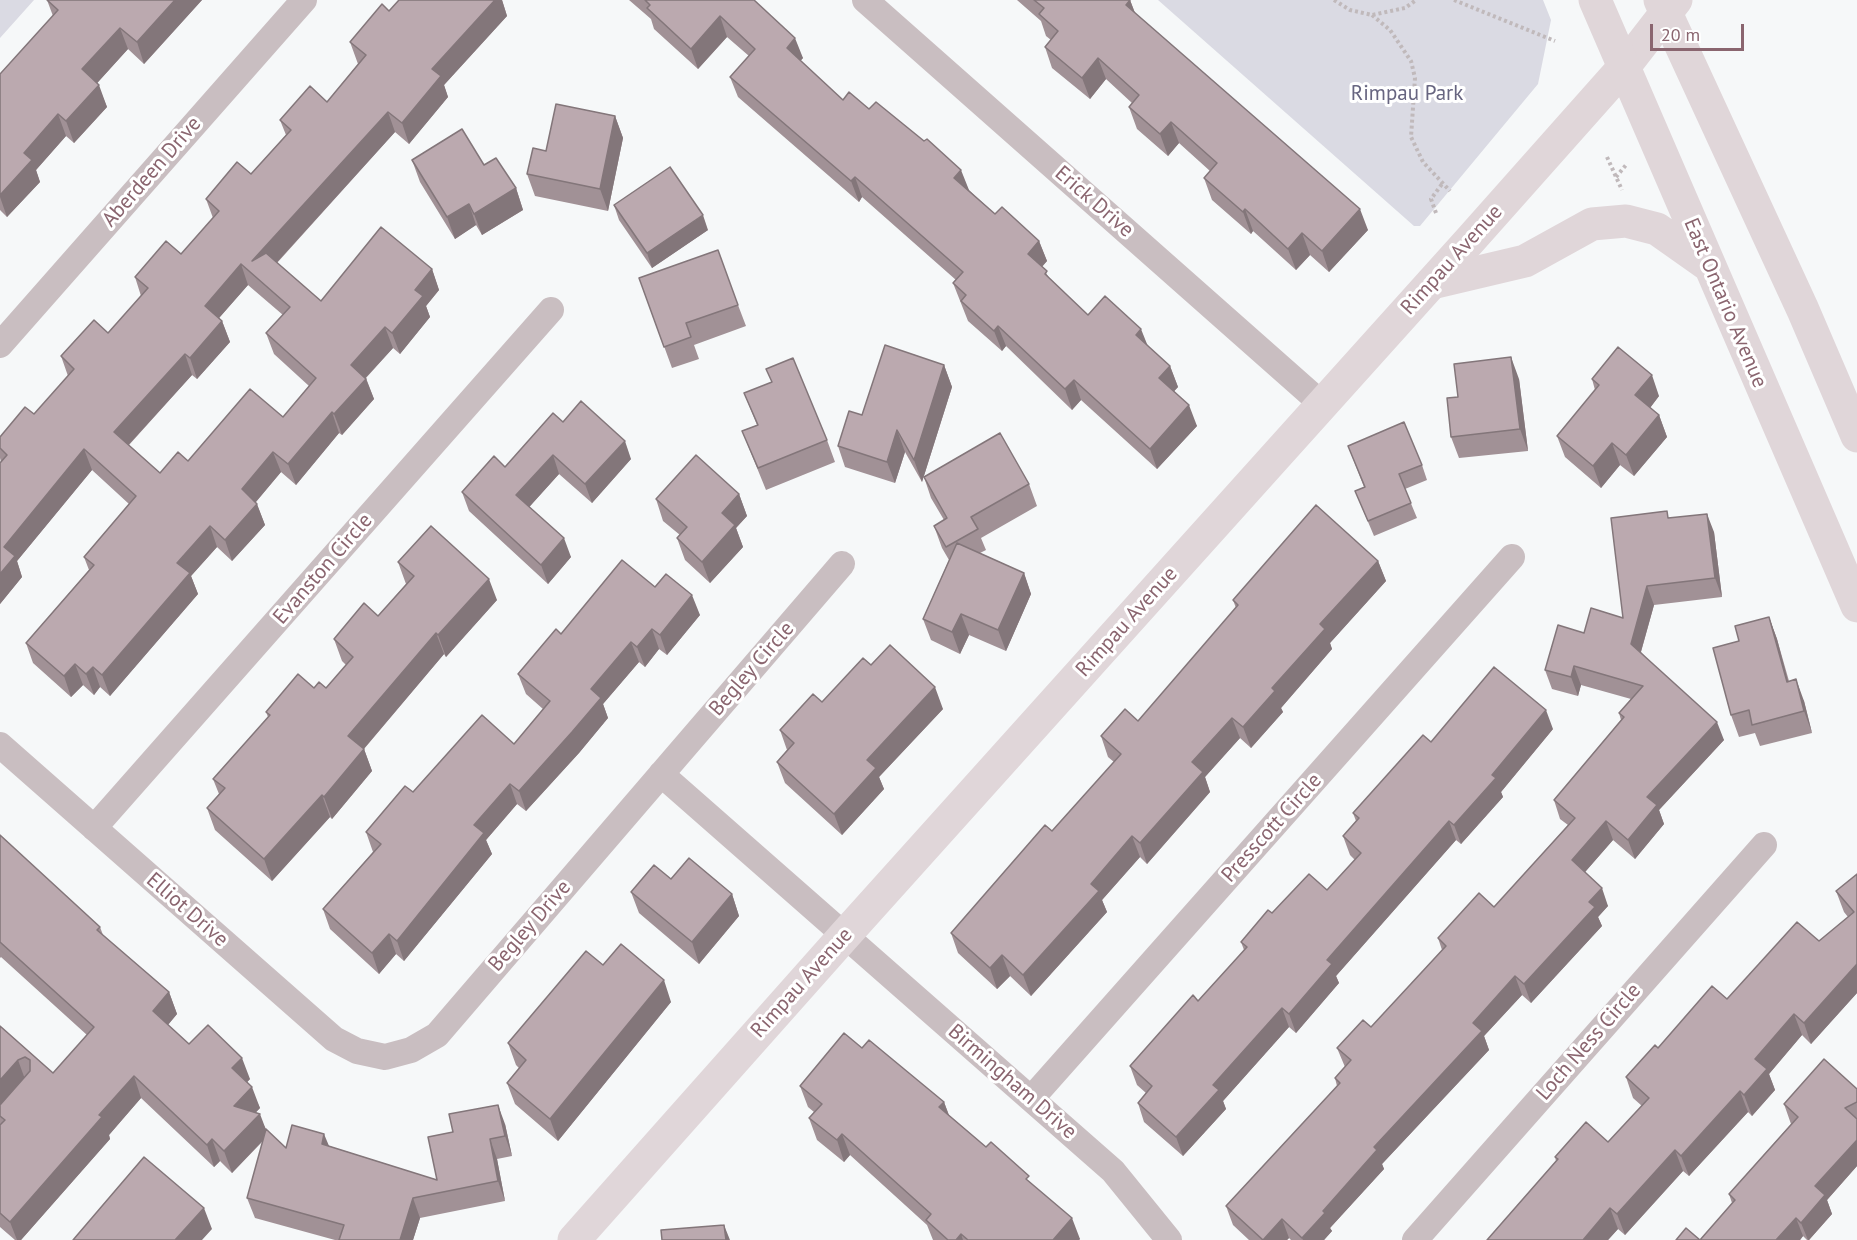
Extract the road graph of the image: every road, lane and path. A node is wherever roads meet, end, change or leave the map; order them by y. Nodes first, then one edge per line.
1 (304, 0) edge
2 (865, 0) edge
3 (1334, 0) edge
4 (1416, 0) edge
5 (1454, 0) edge
6 (1595, 0) edge
7 (1667, 5) edge
8 (1372, 15) junction
9 (1555, 41) dead end
10 (1624, 67) junction
11 (1607, 157) dead end
12 (1626, 165) dead end
13 (1616, 177) junction
14 (1442, 184) junction
15 (1450, 192) dead end
16 (1625, 197) dead end
17 (1436, 213) dead end
18 (1708, 265) junction
19 (1432, 282) junction
20 (551, 310) dead end
21 (0, 345) edge
22 (1323, 405) junction
23 (1857, 436) edge
24 (1512, 557) dead end
25 (842, 564) dead end
26 (1857, 606) edge
27 (0, 745) edge
28 (661, 774) junction
29 (94, 828) junction
30 (1764, 845) dead end
31 (845, 935) junction
32 (385, 1057) joint
33 (1031, 1099) junction
34 (574, 1240) edge
35 (1169, 1240) edge
36 (1415, 1240) edge

1 - 21 street, Aberdeen Drive
2 - 22 street, Erick Drive
3 - 8 path
4 - 8 path
5 - 9 path
6 - 10 main road, East Ontario Avenue
7 - 10 main road, Rimpau Avenue
7 - 23 main road
8 - 14 path
10 - 18 main road, East Ontario Avenue
10 - 19 main road, Rimpau Avenue
11 - 13 path
12 - 13 path
13 - 16 path
14 - 15 path
14 - 17 path
18 - 19 main road
18 - 26 main road, East Ontario Avenue
19 - 22 main road, Rimpau Avenue
20 - 29 street, Evanston Circle
22 - 31 main road, Rimpau Avenue
24 - 33 street, Presscott Circle
25 - 28 street, Begley Circle
27 - 29 street, Elliot Drive
28 - 31 street, Birmingham Drive
28 - 32 street, Begley Drive
29 - 32 street, Elliot Drive
30 - 36 street, Loch Ness Circle
31 - 33 street, Birmingham Drive
31 - 34 main road, Rimpau Avenue
33 - 35 street, Birmingham Drive

